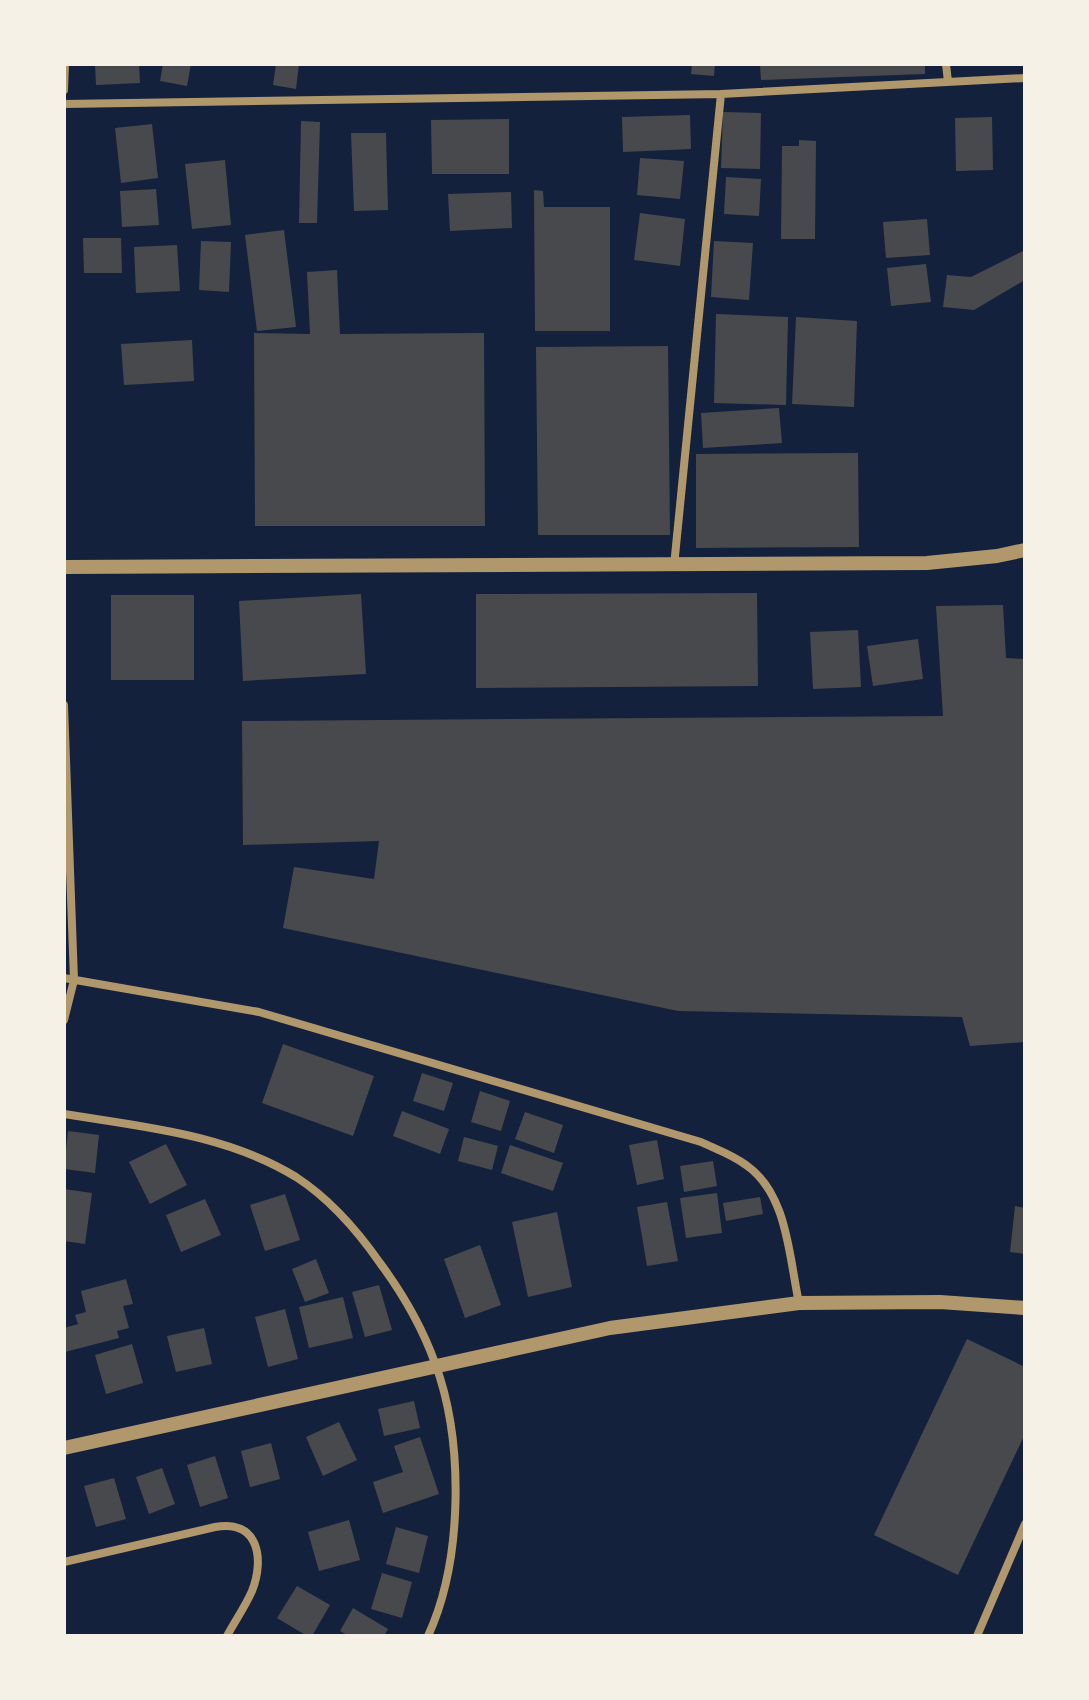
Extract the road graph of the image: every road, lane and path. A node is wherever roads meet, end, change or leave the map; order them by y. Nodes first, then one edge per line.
1 (65, 64) edge
2 (946, 64) edge
3 (1025, 78) edge
4 (948, 82) junction
5 (64, 90) edge
6 (721, 94) junction
7 (64, 104) edge
8 (1025, 550) edge
9 (674, 566) junction
10 (64, 567) edge
11 (64, 705) edge
12 (64, 978) edge
13 (74, 980) junction
14 (64, 1020) edge
15 (64, 1114) edge
16 (799, 1303) junction
17 (1025, 1308) edge
18 (436, 1365) junction
19 (64, 1448) edge
20 (1025, 1524) edge
21 (64, 1562) edge
22 (227, 1636) edge
23 (428, 1636) edge
24 (977, 1636) edge

1 - 5 street
2 - 4 street
3 - 4 street
4 - 6 street
6 - 7 street
6 - 9 street
8 - 9 street
9 - 10 street
11 - 13 street
12 - 13 street
13 - 14 street
13 - 16 street
15 - 18 street
16 - 17 street
16 - 18 street
18 - 19 street
18 - 23 street
20 - 24 street
21 - 22 street

